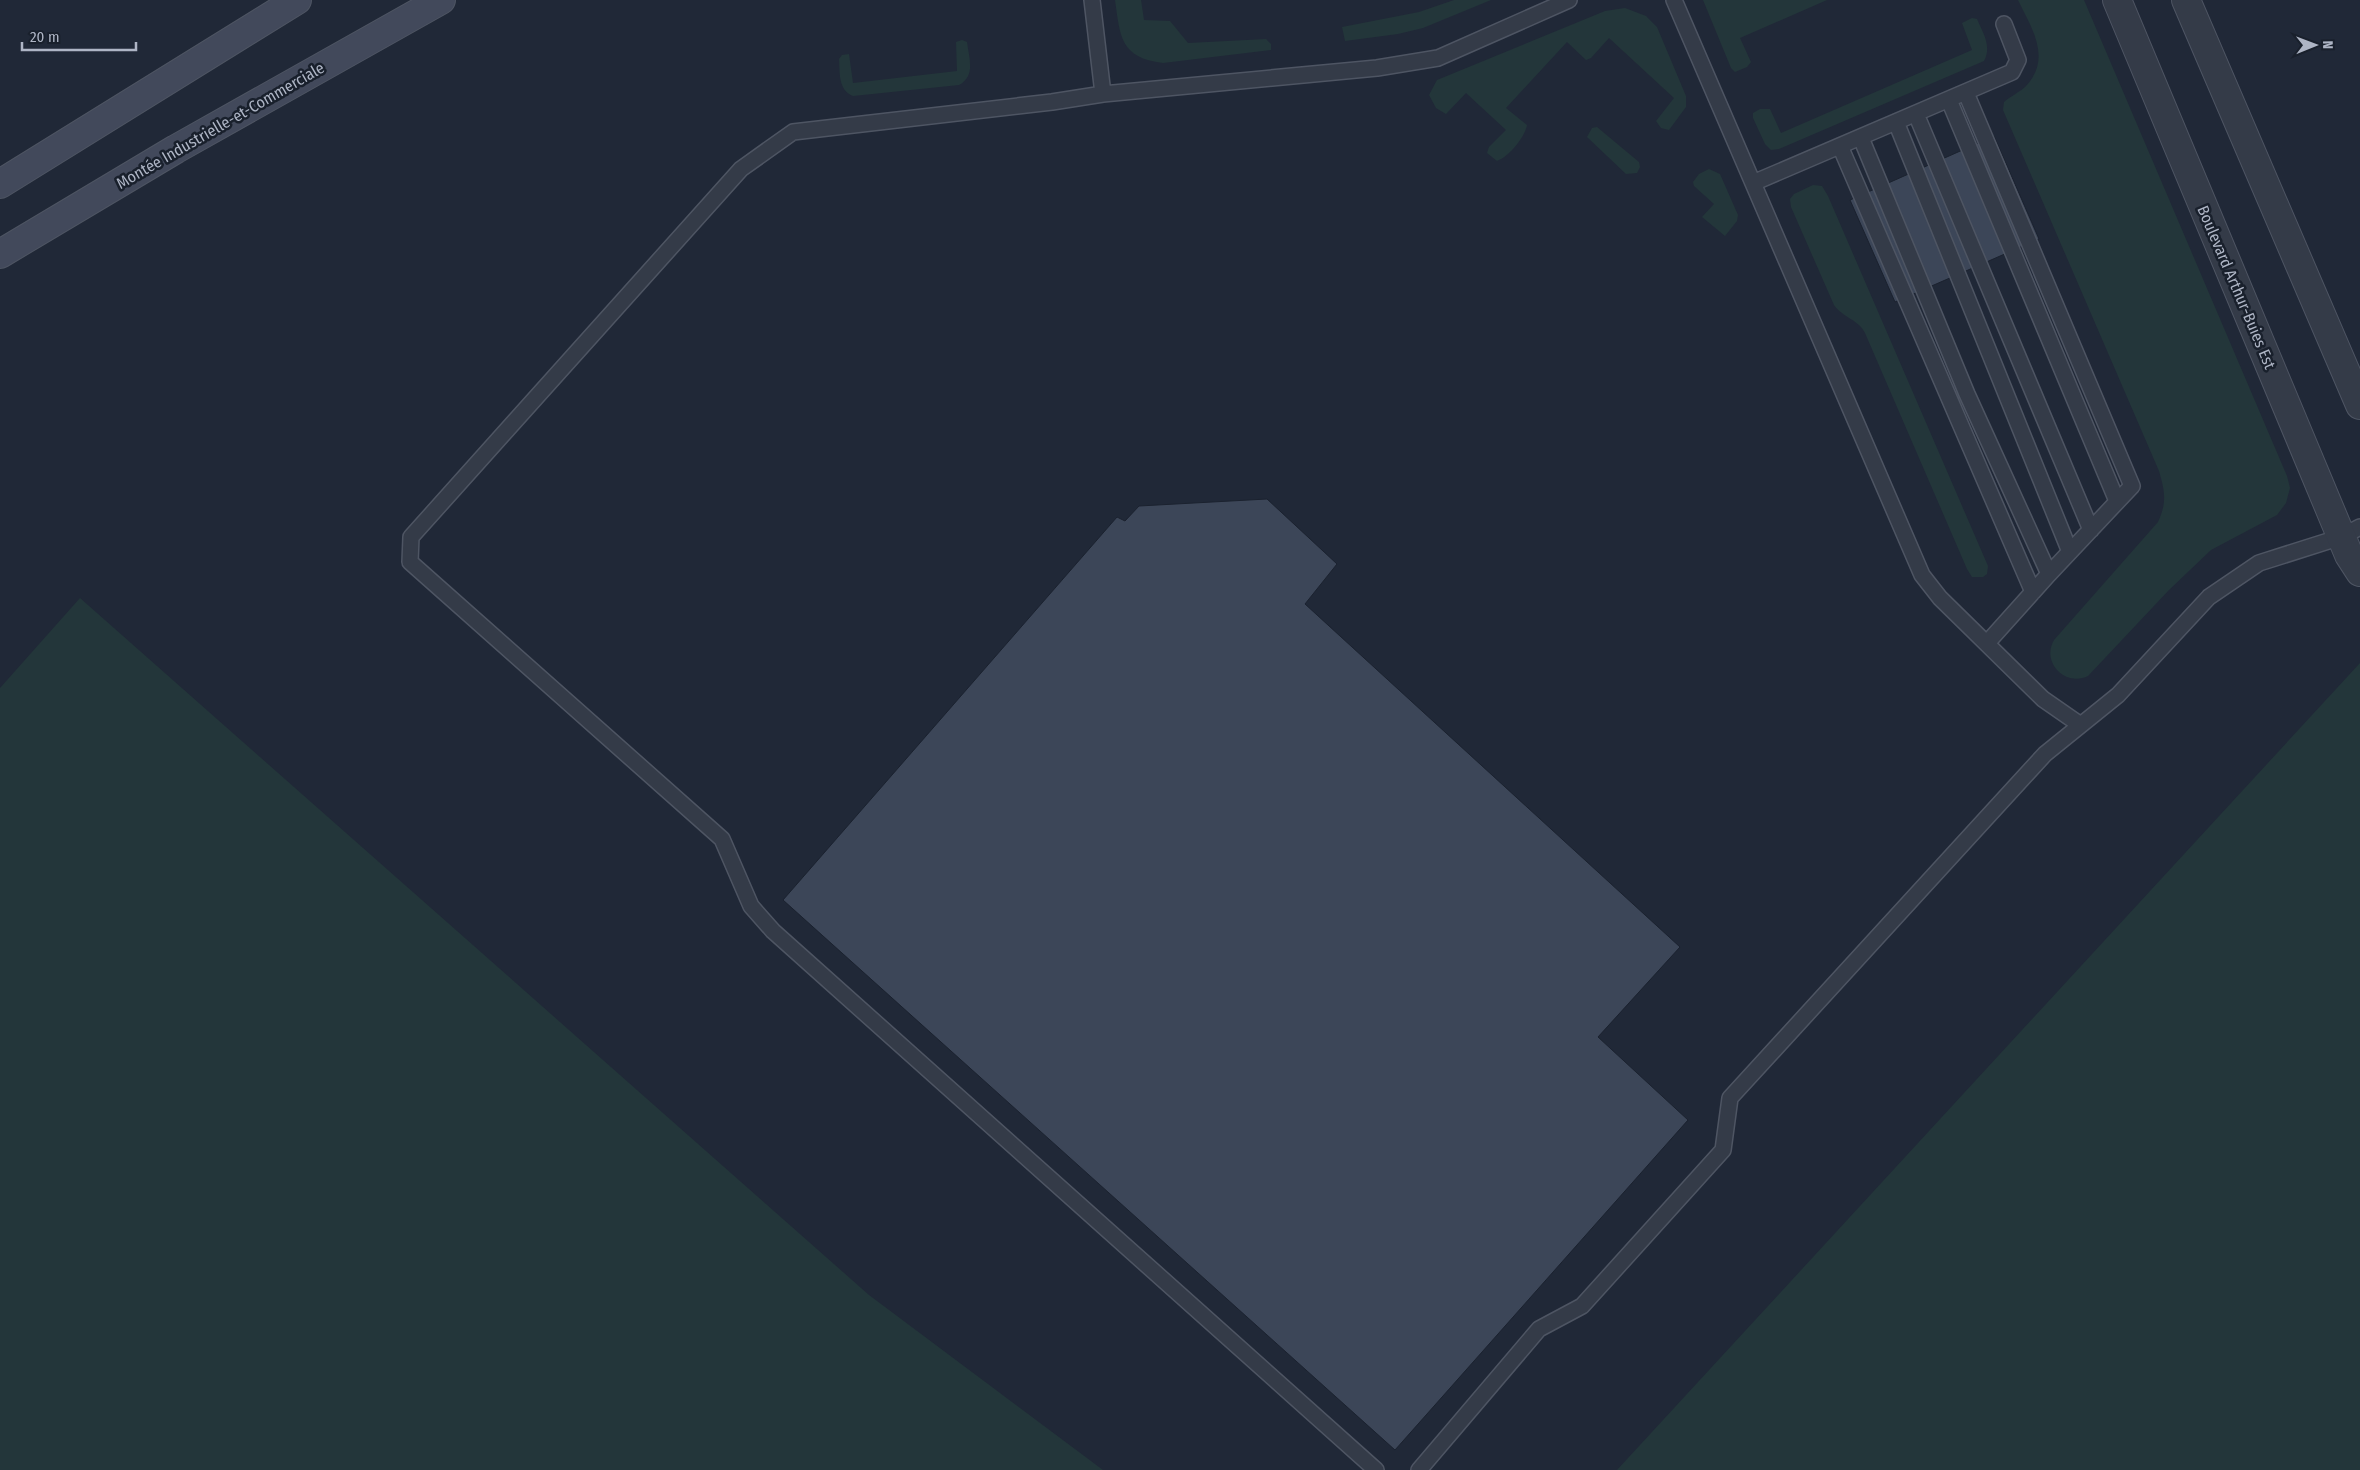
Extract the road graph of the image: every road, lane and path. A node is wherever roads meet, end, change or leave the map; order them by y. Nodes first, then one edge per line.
1 (297, 0) edge
2 (442, 0) edge
3 (1092, 0) edge
4 (1569, 0) edge
5 (1674, 0) edge
6 (2116, 0) edge
7 (2186, 0) edge
8 (2004, 24) dead end
9 (1966, 93) junction
10 (1102, 94) junction
11 (1949, 100) junction
12 (1916, 114) junction
13 (1896, 122) junction
14 (1861, 138) junction
15 (1834, 149) junction
16 (0, 184) edge
17 (1753, 184) junction
18 (0, 254) edge
19 (2360, 405) edge
20 (2118, 501) junction
21 (2091, 530) junction
22 (2351, 532) edge
23 (2070, 552) junction
24 (2360, 572) edge
25 (2049, 574) junction
26 (2033, 592) junction
27 (1988, 642) junction
28 (2079, 724) junction
29 (1376, 1470) edge
30 (1419, 1470) edge

1 - 16 main road
2 - 18 main road, Montée Industrielle-et-Commerciale
3 - 10 lane
4 - 10 lane
5 - 17 lane
6 - 22 street, Boulevard Arthur-Buies Est
7 - 19 street
8 - 9 lane
9 - 11 lane
9 - 20 lane
10 - 29 lane
11 - 12 lane
11 - 20 lane
12 - 13 lane
12 - 21 lane
13 - 14 lane
13 - 23 lane
14 - 15 lane
14 - 25 lane
15 - 17 lane
15 - 26 lane
17 - 27 lane
20 - 21 lane
21 - 23 lane
22 - 24 street, Boulevard Arthur-Buies Est
22 - 28 lane
23 - 25 lane
25 - 26 lane
26 - 27 lane
27 - 28 lane
28 - 30 lane

